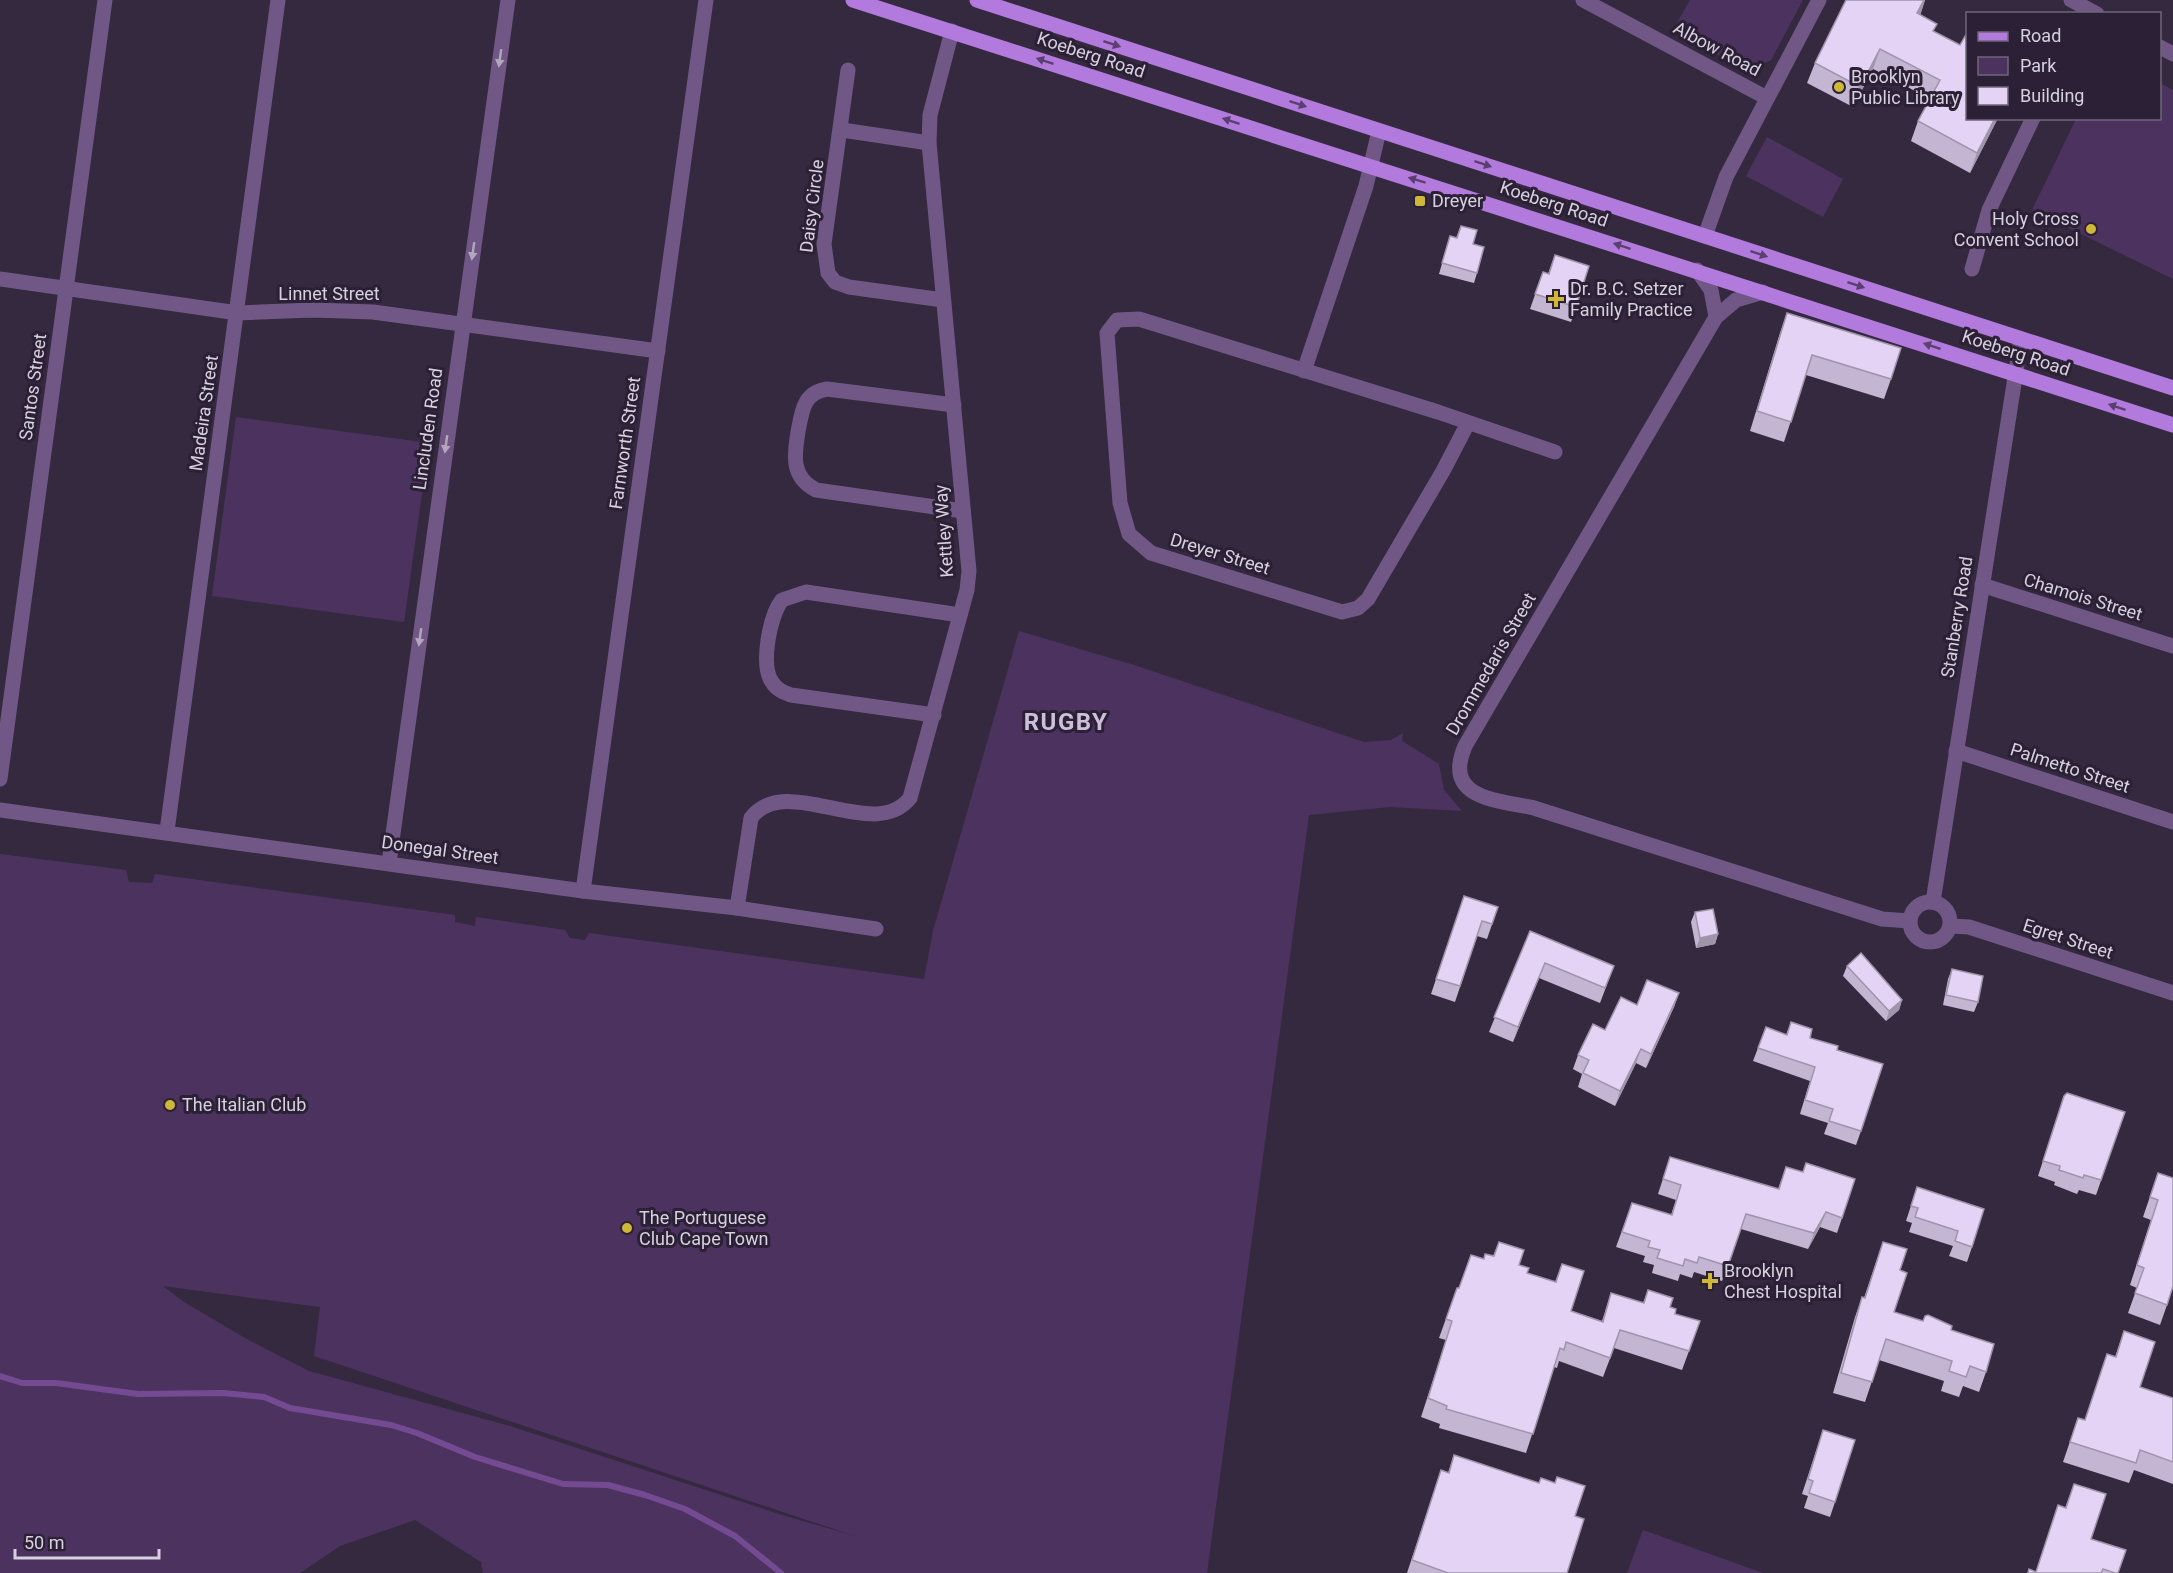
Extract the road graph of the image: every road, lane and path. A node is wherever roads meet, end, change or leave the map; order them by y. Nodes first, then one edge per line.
1 (105, 0) edge
2 (278, 0) edge
3 (508, 0) edge
4 (706, 0) edge
5 (853, 0) edge
6 (977, 0) edge
7 (1583, 0) edge
8 (1819, 0) edge
9 (2071, 0) edge
10 (2090, 12) edge
11 (952, 31) junction
12 (848, 70) dead end
13 (1767, 98) junction
14 (2031, 120) edge
15 (842, 130) junction
16 (1379, 131) junction
17 (929, 143) junction
18 (1369, 166) junction
19 (1705, 236) junction
20 (1972, 269) dead end
21 (1697, 270) junction
22 (0, 279) edge
23 (66, 288) junction
24 (1763, 292) junction
25 (943, 300) junction
26 (238, 313) junction
27 (1716, 318) junction
28 (462, 324) junction
29 (2021, 339) junction
30 (658, 351) junction
31 (1304, 371) junction
32 (2015, 373) junction
33 (2173, 388) edge
34 (954, 405) junction
35 (1468, 423) junction
36 (2173, 425) edge
37 (1555, 452) dead end
38 (963, 511) junction
39 (1982, 585) junction
40 (960, 615) junction
41 (2173, 646) edge
42 (934, 715) junction
43 (1956, 751) junction
44 (0, 779) edge
45 (0, 810) edge
46 (2173, 822) edge
47 (167, 831) junction
48 (389, 863) junction
49 (583, 891) junction
50 (1933, 902) junction
51 (737, 908) junction
52 (1910, 921) junction
53 (1950, 926) junction
54 (876, 929) dead end
55 (2173, 993) edge

1 - 23 street, Santos Street
2 - 26 street, Madeira Street
3 -> 28 street, Lincluden Road
4 - 30 street, Farnworth Street
5 - 11 main road, Koeberg Road
6 -> 16 main road, Koeberg Road
7 - 13 street, Albow Road
8 - 13 street, Albow Road
9 - 10 street
11 - 17 street, Kettley Way
18 -> 11 main road, Koeberg Road
12 - 15 street, Daisy Circle
13 - 19 street
14 - 20 street
15 - 17 street
15 - 25 street, Daisy Circle
16 - 18 street
16 -> 19 main road, Koeberg Road
17 - 25 street, Kettley Way
21 -> 18 main road, Koeberg Road
18 - 31 street
19 -> 29 main road, Koeberg Road
21 - 24 main road, Koeberg Road
21 - 27 street
22 - 23 street, Linnet Street
23 - 26 street, Linnet Street
23 - 44 street, Santos Street
24 - 27 street, Drommedaris Street
32 -> 24 main road, Koeberg Road
25 - 34 street, Kettley Way
26 - 28 street, Linnet Street
26 - 47 street, Madeira Street
27 - 52 street, Drommedaris Street
28 - 30 street, Linnet Street
28 -> 48 street, Lincluden Road
29 - 32 street, Stanberry Road
29 - 33 main road, Koeberg Road
30 - 49 street, Farnworth Street
31 - 35 street, Dreyer Street
31 - 35 street, Dreyer Street
36 -> 32 main road, Koeberg Road
32 - 39 street, Stanberry Road
34 - 38 street, Kettley Way
34 - 38 street
35 - 37 street, Dreyer Street
38 - 40 street, Kettley Way
39 - 41 street, Chamois Street
39 - 43 street, Stanberry Road
40 - 42 street, Kettley Way
40 - 42 street
42 - 51 street, Kettley Way
43 - 46 street, Palmetto Street
43 - 50 street, Stanberry Road
45 - 47 street, Donegal Street
47 - 48 street, Donegal Street
48 - 49 street, Donegal Street
49 - 51 street, Donegal Street
50 - 52 street
50 - 53 street
51 - 54 street, Donegal Street
52 - 53 street
53 - 55 street, Egret Street

